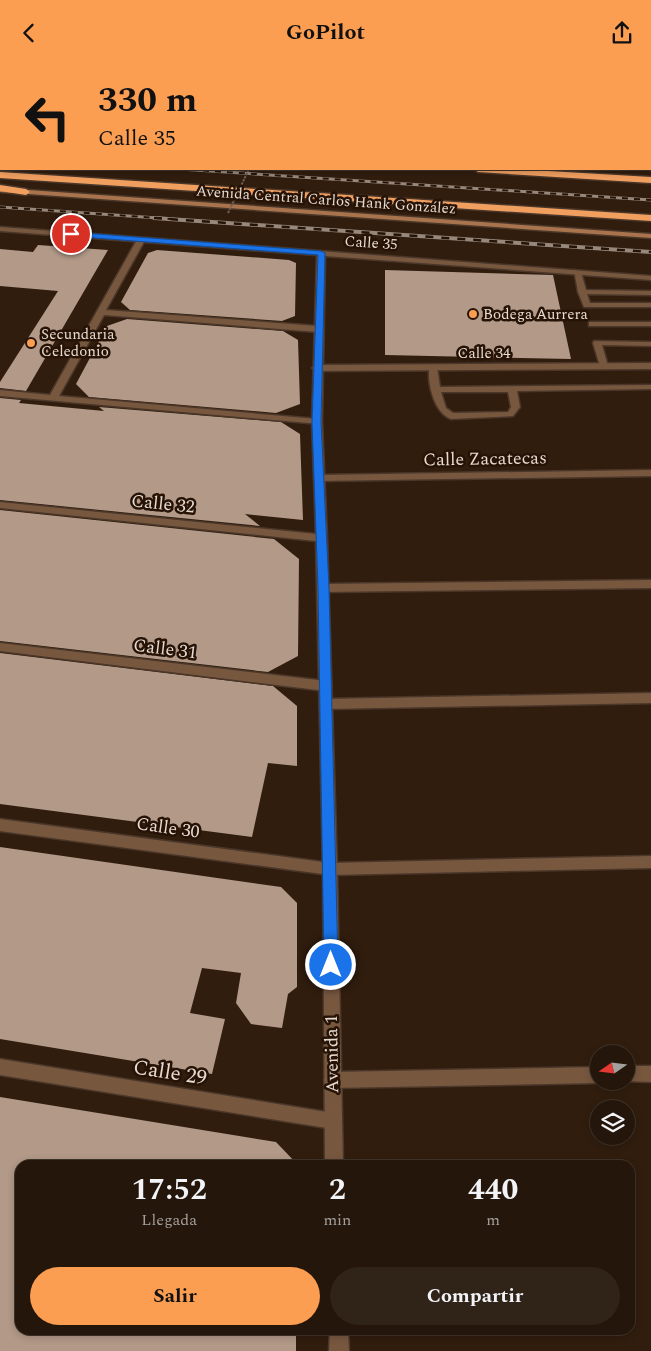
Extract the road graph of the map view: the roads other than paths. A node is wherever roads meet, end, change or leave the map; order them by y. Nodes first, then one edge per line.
1 (494, 170) edge
2 (0, 175) edge
3 (651, 180) edge
4 (0, 189) edge
5 (26, 192) joint
6 (651, 218) edge
7 (0, 229) edge
8 (651, 236) edge
9 (141, 239) junction
10 (321, 253) junction
11 (577, 272) junction
12 (651, 278) edge
13 (582, 292) junction
14 (651, 293) edge
15 (587, 305) junction
16 (651, 305) edge
17 (102, 312) junction
18 (592, 324) junction
19 (651, 324) edge
20 (318, 329) junction
21 (597, 343) junction
22 (651, 344) edge
23 (651, 366) edge
24 (433, 367) junction
25 (604, 367) junction
26 (317, 368) junction
27 (651, 387) edge
28 (437, 390) junction
29 (512, 390) junction
30 (0, 393) edge
31 (53, 397) junction
32 (317, 422) junction
33 (651, 473) edge
34 (319, 478) junction
35 (0, 505) edge
36 (322, 538) junction
37 (651, 583) edge
38 (323, 588) junction
39 (0, 647) edge
40 (326, 686) junction
41 (651, 698) edge
42 (326, 703) junction
43 (0, 825) edge
44 (651, 862) edge
45 (330, 869) junction
46 (0, 1067) edge
47 (635, 1074) edge
48 (651, 1074) edge
49 (590, 1075) edge
50 (332, 1080) junction
51 (333, 1121) junction
52 (334, 1160) edge
53 (339, 1335) edge
54 (339, 1351) edge

1 - 3 highway
2 - 6 highway, Avenida Central Carlos Hank González
4 - 5 highway
5 - 8 main road, Avenida Central Carlos Hank González
7 - 9 street, Calle 35
9 - 10 street, Calle 35
9 - 17 street
10 - 11 street, Calle 35
10 - 20 street, Avenida 1
11 - 12 street, Calle 35
11 - 13 lane
13 - 14 lane
13 - 15 lane
15 - 16 lane
15 - 18 lane
17 - 20 street
17 - 31 street
18 - 19 lane
18 - 21 lane
20 - 26 street, Avenida 1
21 - 22 lane
21 - 25 lane
23 - 25 street, Calle 34
24 - 25 street, Calle 34
24 - 26 street, Calle 34
24 - 28 lane
26 - 32 street, Avenida 1
27 - 29 lane
28 - 29 lane
28 - 29 lane
30 - 31 street
31 - 32 street
32 - 34 street, Avenida 1
33 - 34 street, Calle Zacatecas
34 - 36 street, Avenida 1
35 - 36 street, Calle 32
36 - 38 street, Avenida 1
37 - 38 street
38 - 40 street, Avenida 1
39 - 40 street, Calle 31
40 - 42 street, Avenida 1
41 - 42 street
42 - 45 street, Avenida 1
43 - 45 street, Calle 30
44 - 45 street, Calle 30
45 - 50 street, Avenida 1
46 - 51 street, Calle 29
47 - 48 street
49 - 50 street
50 - 51 street, Avenida 1
51 - 52 street, Avenida 1
53 - 54 street

